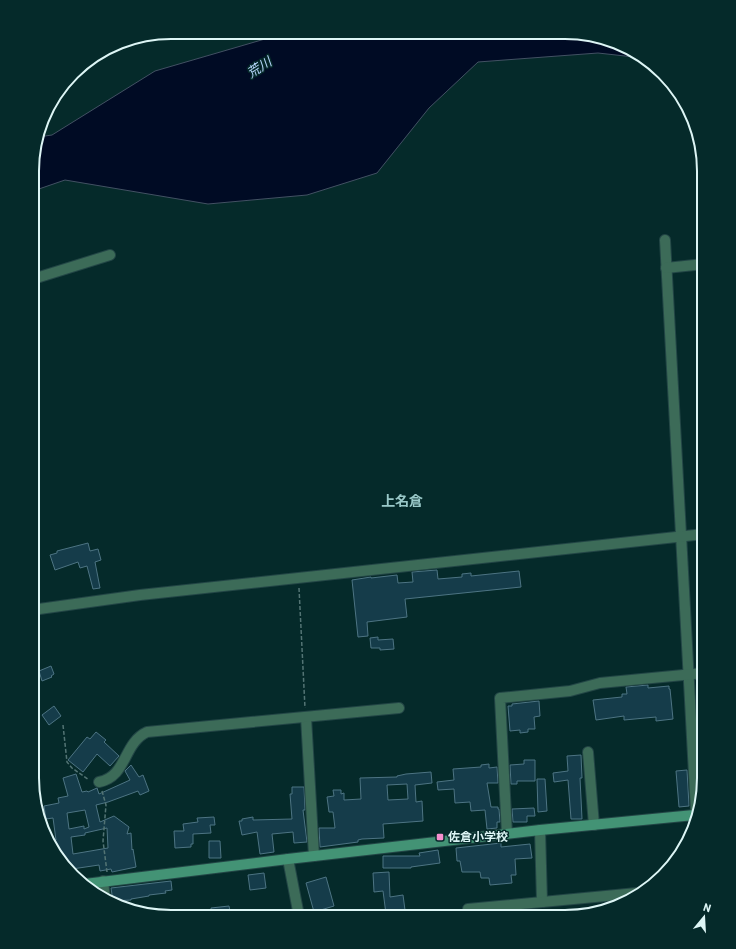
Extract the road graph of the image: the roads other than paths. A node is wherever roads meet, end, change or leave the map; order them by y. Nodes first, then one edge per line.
1 (664, 240) dead end
2 (110, 255) dead end
3 (697, 265) edge
4 (666, 268) junction
5 (39, 277) edge
6 (697, 535) edge
7 (680, 537) junction
8 (39, 609) edge
9 (697, 674) edge
10 (689, 675) junction
11 (399, 708) dead end
12 (306, 717) junction
13 (588, 752) dead end
14 (99, 782) road end
15 (694, 806) edge
16 (691, 816) edge
17 (594, 825) junction
18 (540, 830) junction
19 (507, 834) junction
20 (314, 856) junction
21 (288, 859) junction
22 (106, 881) junction
23 (91, 883) edge
24 (105, 892) edge
25 (628, 894) edge
26 (542, 902) junction
27 (298, 910) edge
28 (468, 910) edge

1 - 4 street
2 - 5 street
3 - 4 street
4 - 7 street
6 - 7 street
7 - 8 street
7 - 10 street
9 - 10 street
10 - 15 street
10 - 19 street
11 - 12 street
12 - 14 street
12 - 20 street
13 - 17 street
16 - 17 street
17 - 18 street
18 - 19 street
18 - 26 street
19 - 20 street
20 - 21 street
21 - 22 street
21 - 27 street
22 - 23 street
22 - 24 street
25 - 26 street
26 - 28 street

